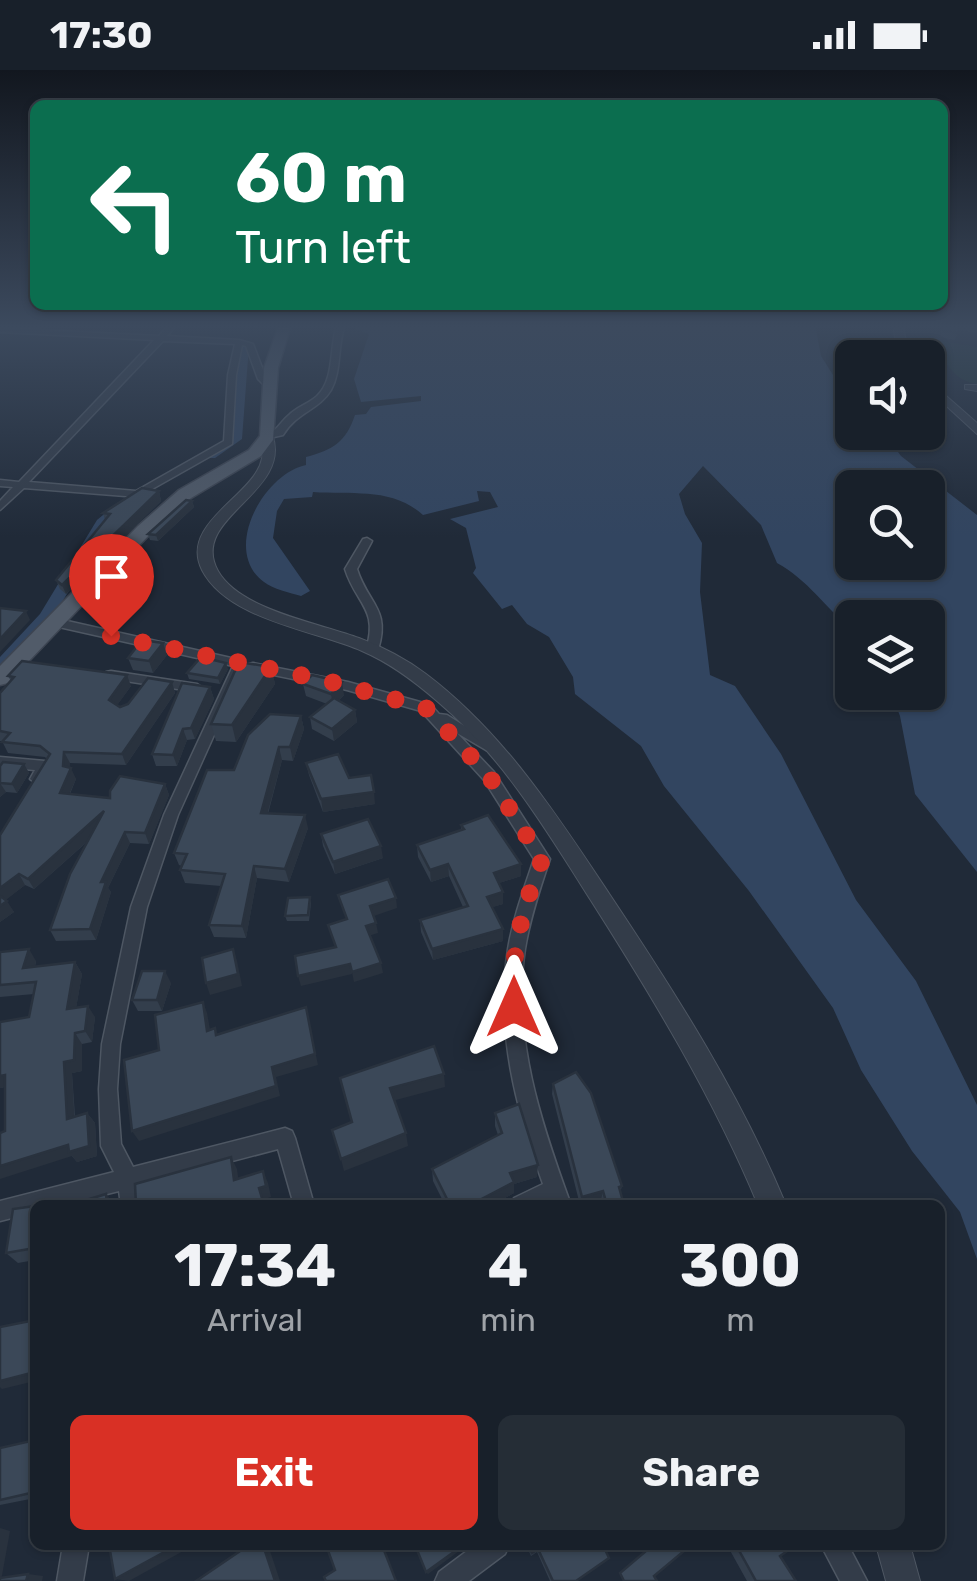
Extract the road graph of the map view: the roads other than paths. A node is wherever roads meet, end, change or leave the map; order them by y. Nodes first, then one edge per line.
1 (106, 396) edge
2 (231, 396) edge
3 (270, 396) edge
4 (322, 396) edge
5 (945, 399) edge
6 (977, 430) edge
7 (268, 437) junction
8 (0, 484) edge
9 (21, 485) junction
10 (0, 507) edge
11 (367, 541) dead end
12 (54, 622) junction
13 (372, 650) junction
14 (240, 664) junction
15 (92, 672) edge
16 (0, 678) edge
17 (147, 680) junction
18 (226, 693) junction
19 (136, 695) edge
20 (426, 708) junction
21 (499, 752) junction
22 (0, 762) edge
23 (27, 796) edge
24 (127, 1177) junction
25 (558, 1197) edge
26 (41, 1200) edge
27 (130, 1200) edge
28 (303, 1200) edge
29 (770, 1200) edge
30 (30, 1203) edge
31 (0, 1211) edge
32 (75, 1550) edge
33 (489, 1550) edge
34 (837, 1550) edge
35 (894, 1550) edge
36 (70, 1581) edge
37 (448, 1581) edge
38 (854, 1581) edge
39 (903, 1581) edge

1 - 9 street
2 - 9 street
3 - 7 main road
4 - 7 street
5 - 6 street
7 - 12 main road
7 - 13 street
8 - 9 street
9 - 10 street
11 - 13 street
12 - 14 street
12 - 16 main road
13 - 21 street
14 - 18 street
14 - 20 street
15 - 17 street
17 - 18 street
17 - 19 street
18 - 24 street
20 - 21 street
20 - 25 street
21 - 29 street
22 - 23 street
24 - 26 street
24 - 27 street
24 - 28 street
30 - 31 street
32 - 36 street
33 - 37 street
34 - 38 street
35 - 39 street

